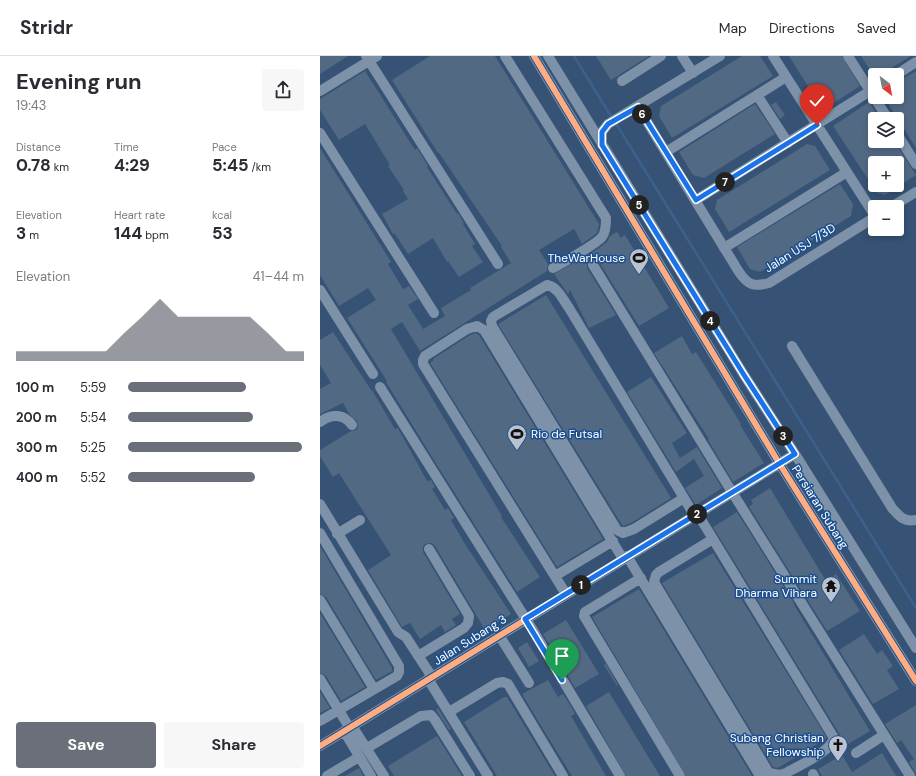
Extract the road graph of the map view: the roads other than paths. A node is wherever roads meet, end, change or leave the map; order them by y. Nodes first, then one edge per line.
1 (505, 56) edge
2 (534, 56) edge
3 (548, 56) edge
4 (661, 56) edge
5 (682, 56) edge
6 (720, 56) edge
7 (773, 56) edge
8 (848, 56) edge
9 (371, 58) edge
10 (916, 62) edge
11 (904, 70) edge
12 (693, 72) junction
13 (786, 77) junction
14 (622, 81) dead end
15 (868, 83) edge
16 (320, 91) edge
17 (868, 93) edge
18 (757, 95) junction
19 (638, 107) junction
20 (582, 112) junction
21 (608, 124) junction
22 (817, 125) junction
23 (320, 133) edge
24 (788, 143) junction
25 (602, 145) junction
26 (904, 145) edge
27 (666, 152) junction
28 (916, 164) edge
29 (847, 172) junction
30 (916, 192) edge
31 (696, 200) junction
32 (903, 200) edge
33 (868, 206) edge
34 (868, 221) edge
35 (724, 248) junction
36 (498, 264) dead end
37 (593, 265) dead end
38 (553, 268) dead end
39 (320, 290) edge
40 (434, 313) dead end
41 (792, 346) dead end
42 (373, 374) dead end
43 (380, 387) dead end
44 (320, 422) edge
45 (352, 425) dead end
46 (795, 454) junction
47 (779, 463) junction
48 (732, 492) junction
49 (684, 498) junction
50 (320, 504) edge
51 (696, 514) junction
52 (360, 520) dead end
53 (916, 520) edge
54 (320, 533) edge
55 (337, 534) junction
56 (713, 539) junction
57 (613, 541) junction
58 (430, 549) dead end
59 (625, 558) junction
60 (555, 576) junction
61 (641, 578) junction
62 (566, 594) junction
63 (320, 600) edge
64 (525, 619) junction
65 (499, 636) junction
66 (916, 648) edge
67 (418, 656) junction
68 (430, 678) junction
69 (320, 679) edge
70 (916, 681) edge
71 (529, 683) dead end
72 (374, 689) junction
73 (339, 710) junction
74 (449, 712) junction
75 (320, 721) edge
76 (348, 728) junction
77 (884, 735) junction
78 (320, 746) edge
79 (367, 748) junction
80 (856, 753) dead end
81 (359, 757) junction
82 (327, 776) edge
83 (371, 776) edge
84 (384, 776) edge
85 (470, 776) edge
86 (488, 776) edge
87 (563, 776) edge
88 (620, 776) edge
89 (680, 776) edge
90 (760, 776) edge
91 (910, 776) edge

1 - 38 street
2 - 47 street, Persiaran Subang
3 - 20 street, Persiaran Subang
4 - 14 street
5 - 12 street
6 - 12 street
7 - 13 street
8 - 15 street
9 - 16 street
9 - 36 street
10 - 11 street
12 - 19 street
13 - 18 street
13 - 22 street
17 - 22 street
18 - 24 street
18 - 27 street
19 - 21 street
19 - 27 street
20 - 21 street
20 - 25 street, Persiaran Subang
21 - 25 street
22 - 24 street
22 - 29 street
23 - 40 street
24 - 31 street
25 - 46 street, Persiaran Subang
26 - 28 street
27 - 31 street
29 - 33 street
29 - 35 street
30 - 32 street
31 - 35 street
34 - 35 street, Jalan USJ 7/3D
37 - 48 street
39 - 42 street
41 - 53 street
43 - 64 street
44 - 45 street
46 - 47 street, Jalan Subang 3
46 - 66 street, Persiaran Subang
47 - 48 street, Jalan Subang 3
47 - 70 street, Persiaran Subang
48 - 51 street, Jalan Subang 3
48 - 77 street
49 - 49 street
49 - 51 street
50 - 55 street
51 - 56 street
51 - 59 street, Jalan Subang 3
52 - 55 street
54 - 72 street
55 - 67 street
56 - 56 street
57 - 59 street
57 - 60 street
57 - 60 street
58 - 67 street
59 - 61 street
59 - 62 street, Jalan Subang 3
60 - 62 street
61 - 89 street
61 - 90 street
62 - 64 street, Jalan Subang 3
63 - 72 street
64 - 65 street, Jalan Subang 3
64 - 88 street
65 - 68 street, Jalan Subang 3
65 - 71 street
67 - 68 street
68 - 74 street
68 - 76 street, Jalan Subang 3
69 - 73 street
72 - 73 street
73 - 75 street
73 - 76 street
74 - 86 street
74 - 87 street
76 - 78 street, Jalan Subang 3
76 - 79 street
76 - 81 street
77 - 80 street
77 - 91 street
79 - 84 street
79 - 85 street
81 - 82 street
81 - 83 street

